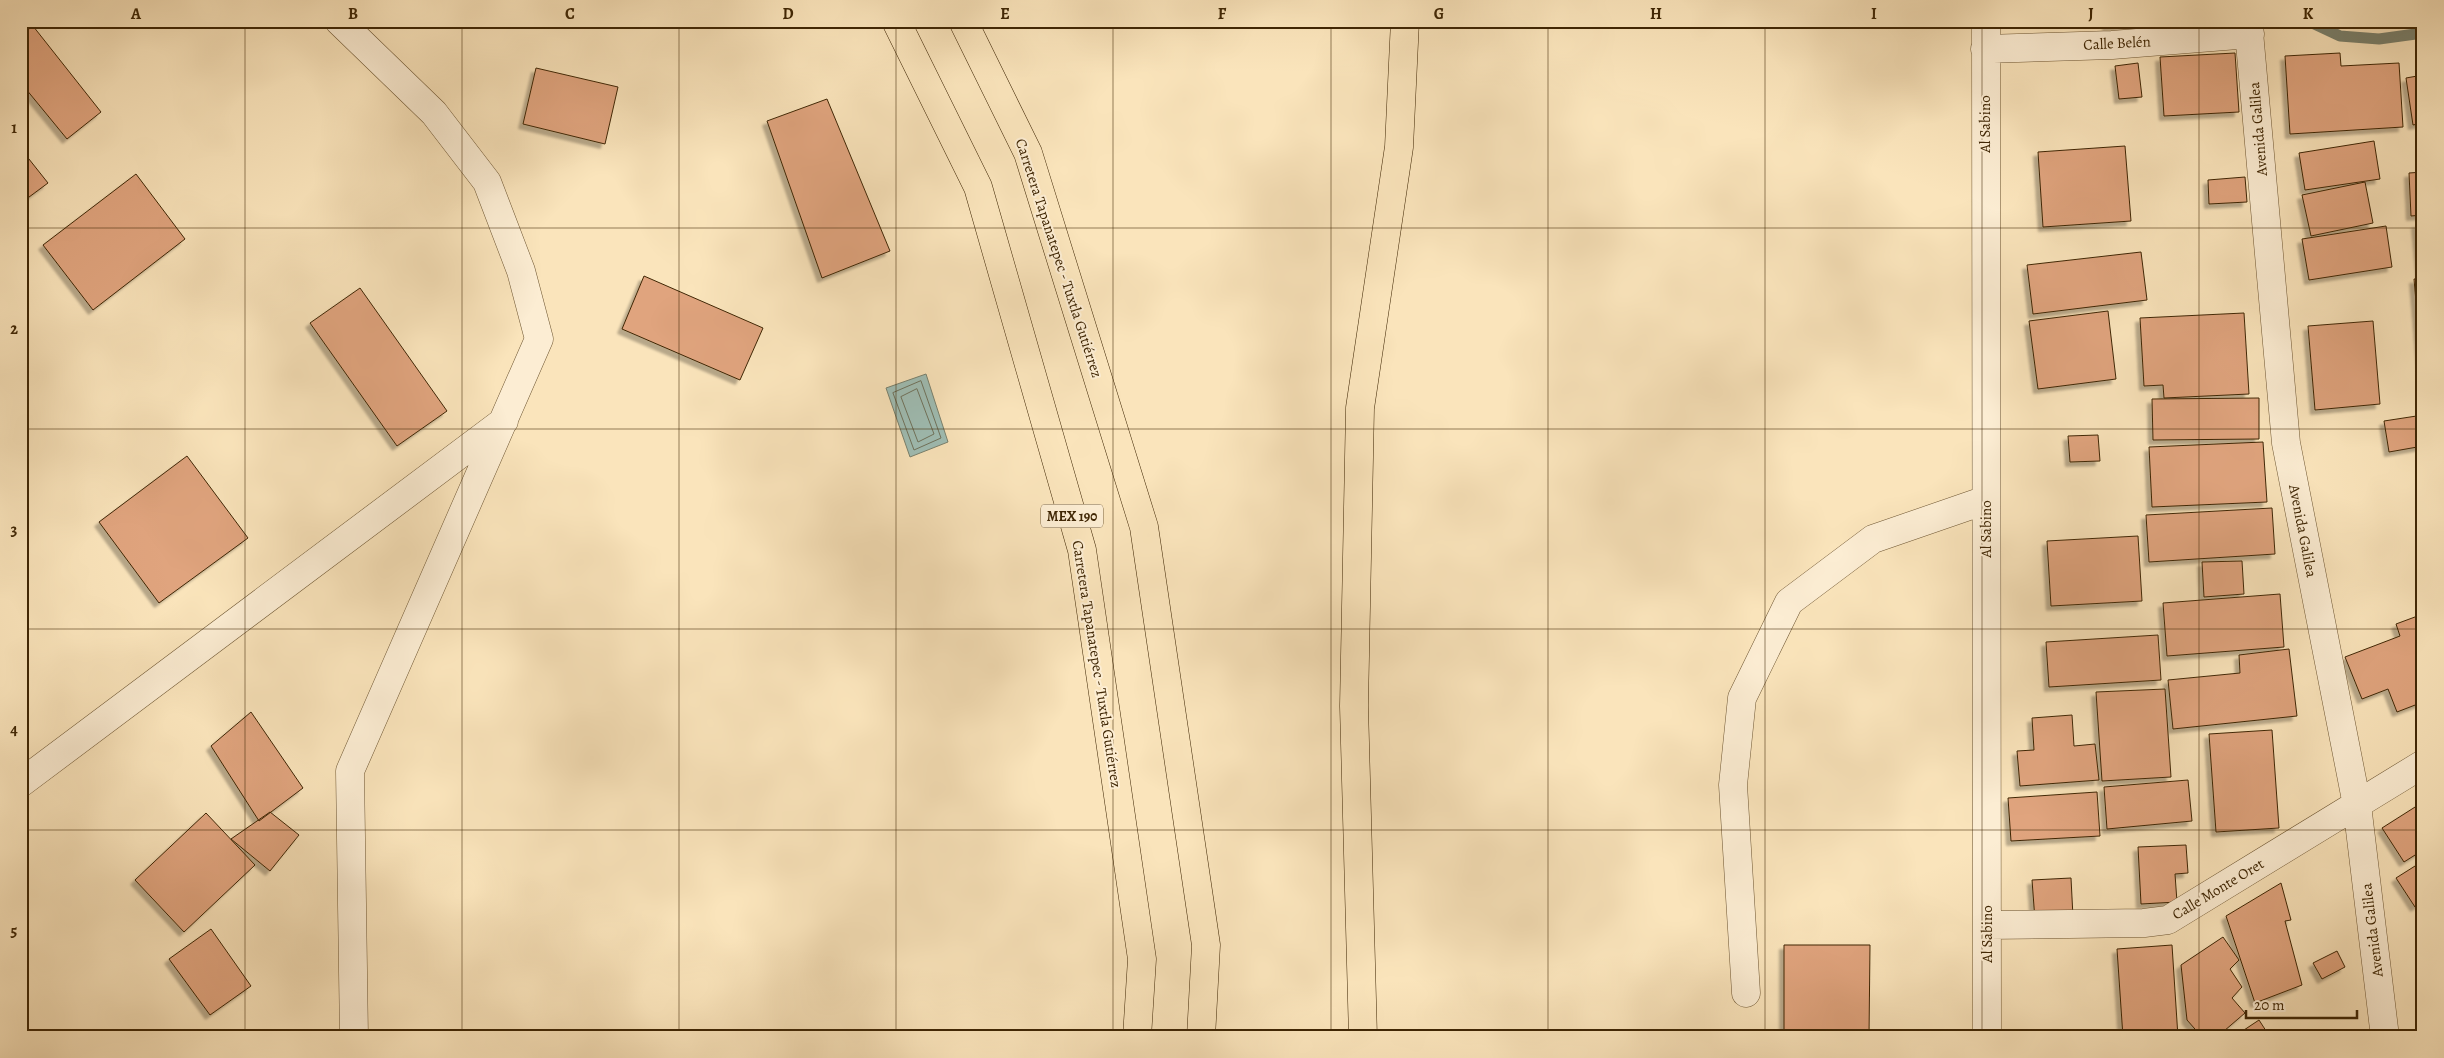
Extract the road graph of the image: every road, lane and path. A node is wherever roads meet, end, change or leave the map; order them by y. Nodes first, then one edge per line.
1 (339, 21) edge
2 (896, 21) edge
3 (964, 21) edge
4 (1405, 21) edge
5 (1986, 21) edge
6 (2249, 28) edge
7 (1985, 49) junction
8 (504, 420) junction
9 (1986, 500) junction
10 (2423, 764) edge
11 (21, 783) edge
12 (2357, 805) junction
13 (1987, 925) junction
14 (1746, 993) dead end
15 (354, 1037) edge
16 (1137, 1037) edge
17 (1201, 1037) edge
18 (1363, 1037) edge
19 (1988, 1037) edge
20 (2385, 1037) edge

1 - 8 street
2 - 16 main road, Carretera Tapanatepec - Tuxtla Gutiérrez / MEX 190
3 - 17 main road, Carretera Tapanatepec - Tuxtla Gutiérrez
4 - 18 main road
5 - 7 street, Al Sabino
6 - 7 street, Calle Belén
6 - 12 street, Avenida Galilea
7 - 9 street, Al Sabino
8 - 11 street
8 - 15 street
9 - 13 street, Al Sabino
9 - 14 street
10 - 12 street, Calle Monte Oret
12 - 13 street, Calle Monte Oret
12 - 20 street, Avenida Galilea
13 - 19 street, Al Sabino

